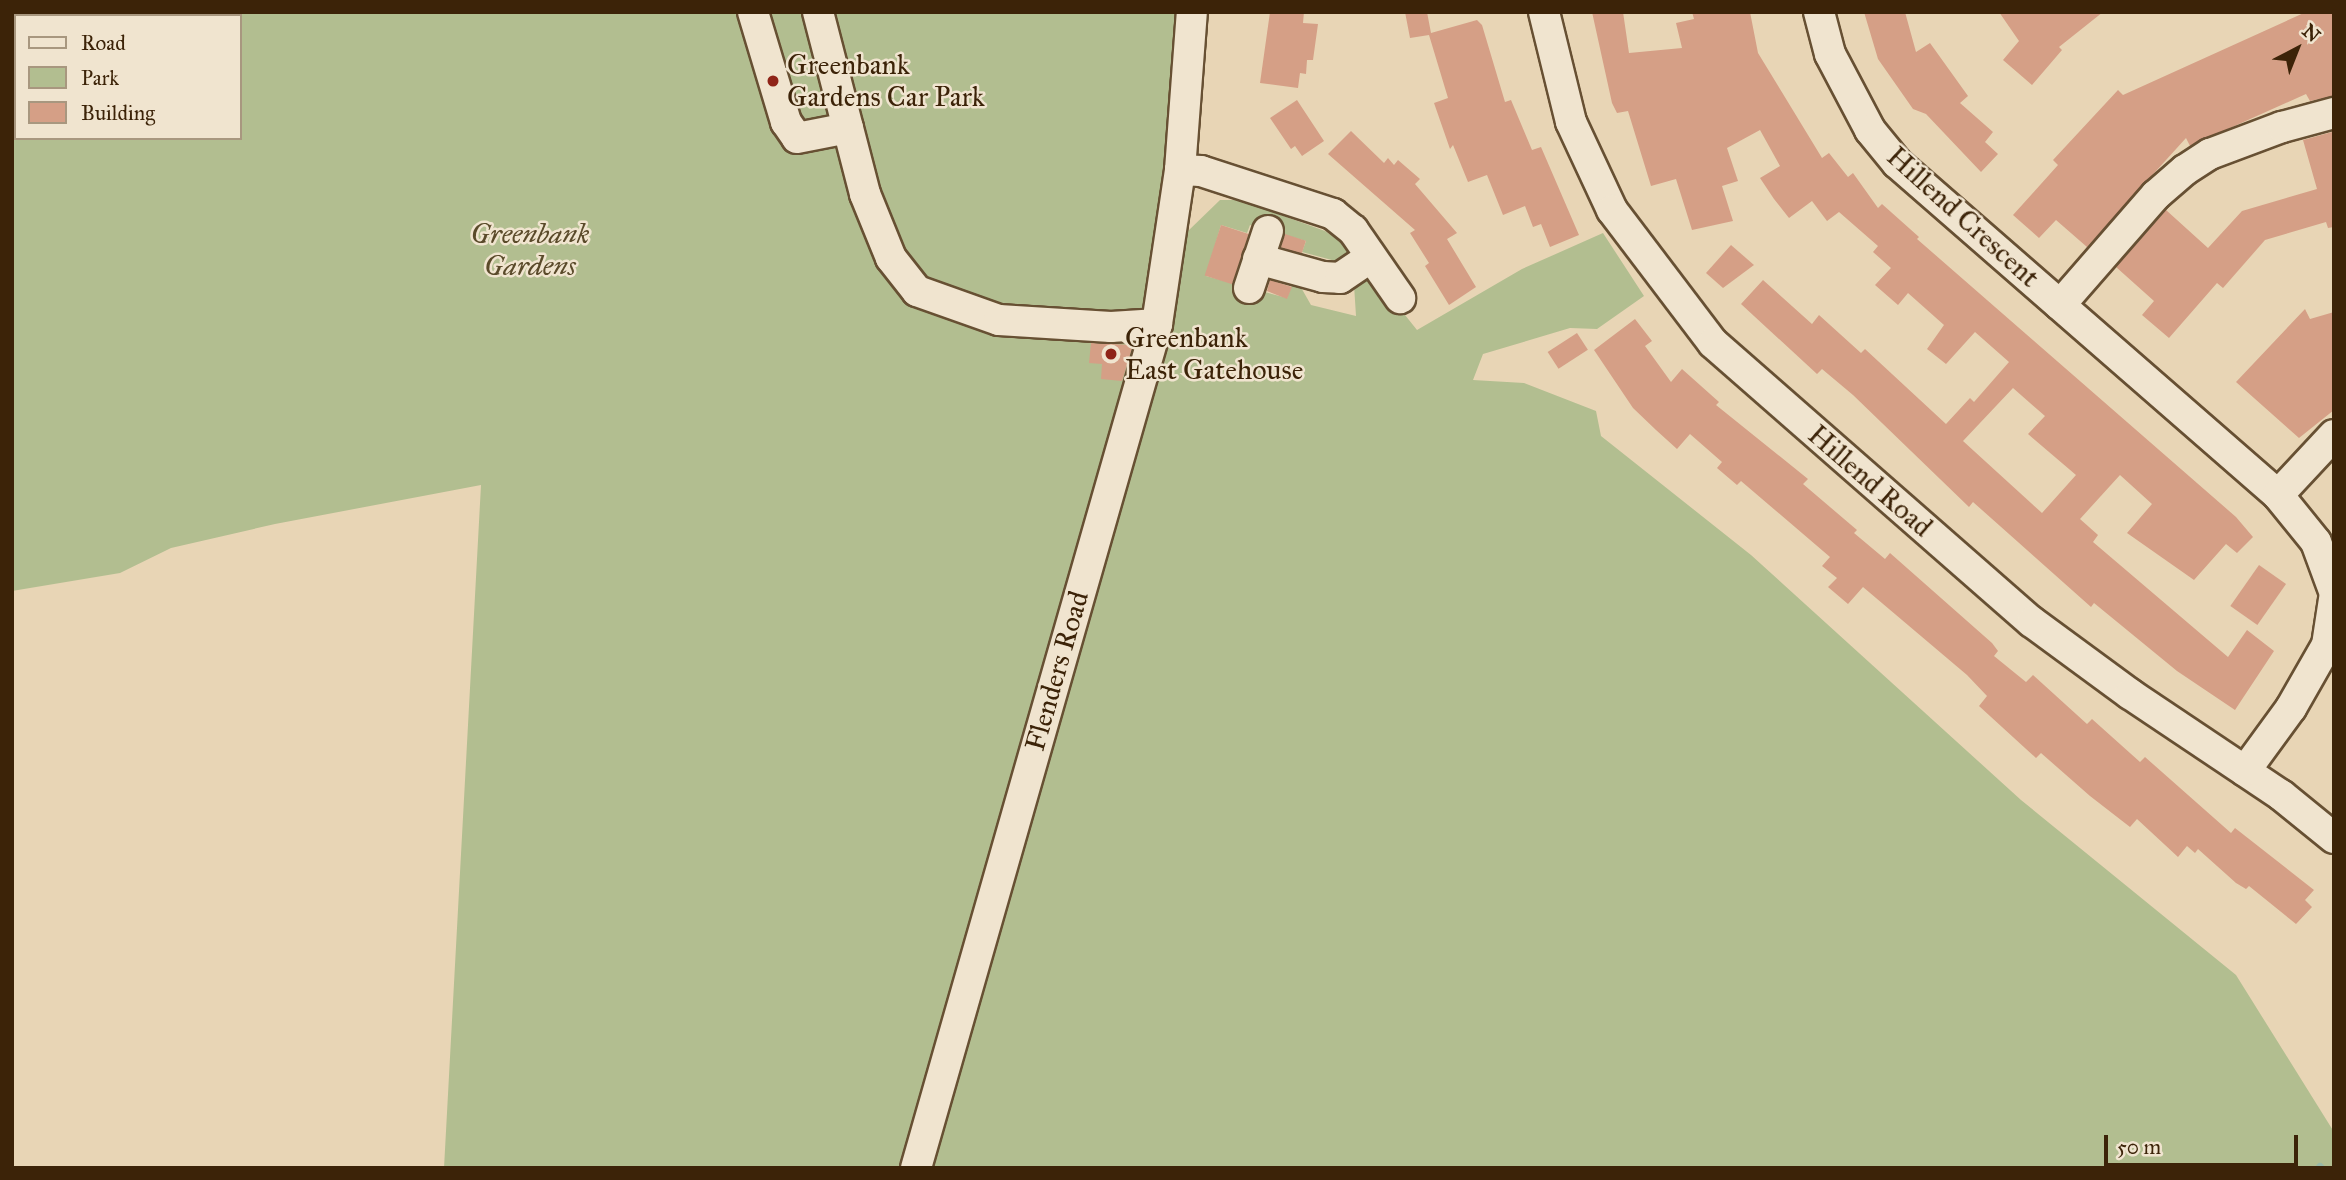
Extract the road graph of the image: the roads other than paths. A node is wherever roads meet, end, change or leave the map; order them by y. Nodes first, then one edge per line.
1 (753, 12) edge
2 (818, 12) edge
3 (1192, 12) edge
4 (1544, 12) edge
5 (1819, 12) edge
6 (2334, 113) edge
7 (848, 128) junction
8 (1180, 170) junction
9 (1268, 231) dead end
10 (1371, 257) junction
11 (1258, 259) junction
12 (1249, 288) dead end
13 (1400, 298) dead end
14 (2060, 305) junction
15 (1157, 324) junction
16 (2334, 435) edge
17 (2278, 495) junction
18 (2334, 591) edge
19 (2334, 599) edge
20 (2245, 771) junction
21 (2334, 838) edge
22 (916, 1168) edge

1 - 7 street
2 - 7 street
3 - 8 street, Flenders Road
4 - 20 street, Hillend Road
5 - 14 street, Hillend Crescent
6 - 14 street, Hillend Crescent
7 - 15 street
8 - 10 street
8 - 15 street, Flenders Road
9 - 11 street
10 - 11 street
10 - 13 street
11 - 12 street
14 - 17 street, Hillend Crescent
15 - 22 street, Flenders Road
16 - 17 street
17 - 18 street, Hillend Crescent
19 - 20 street
20 - 21 street, Hillend Road

